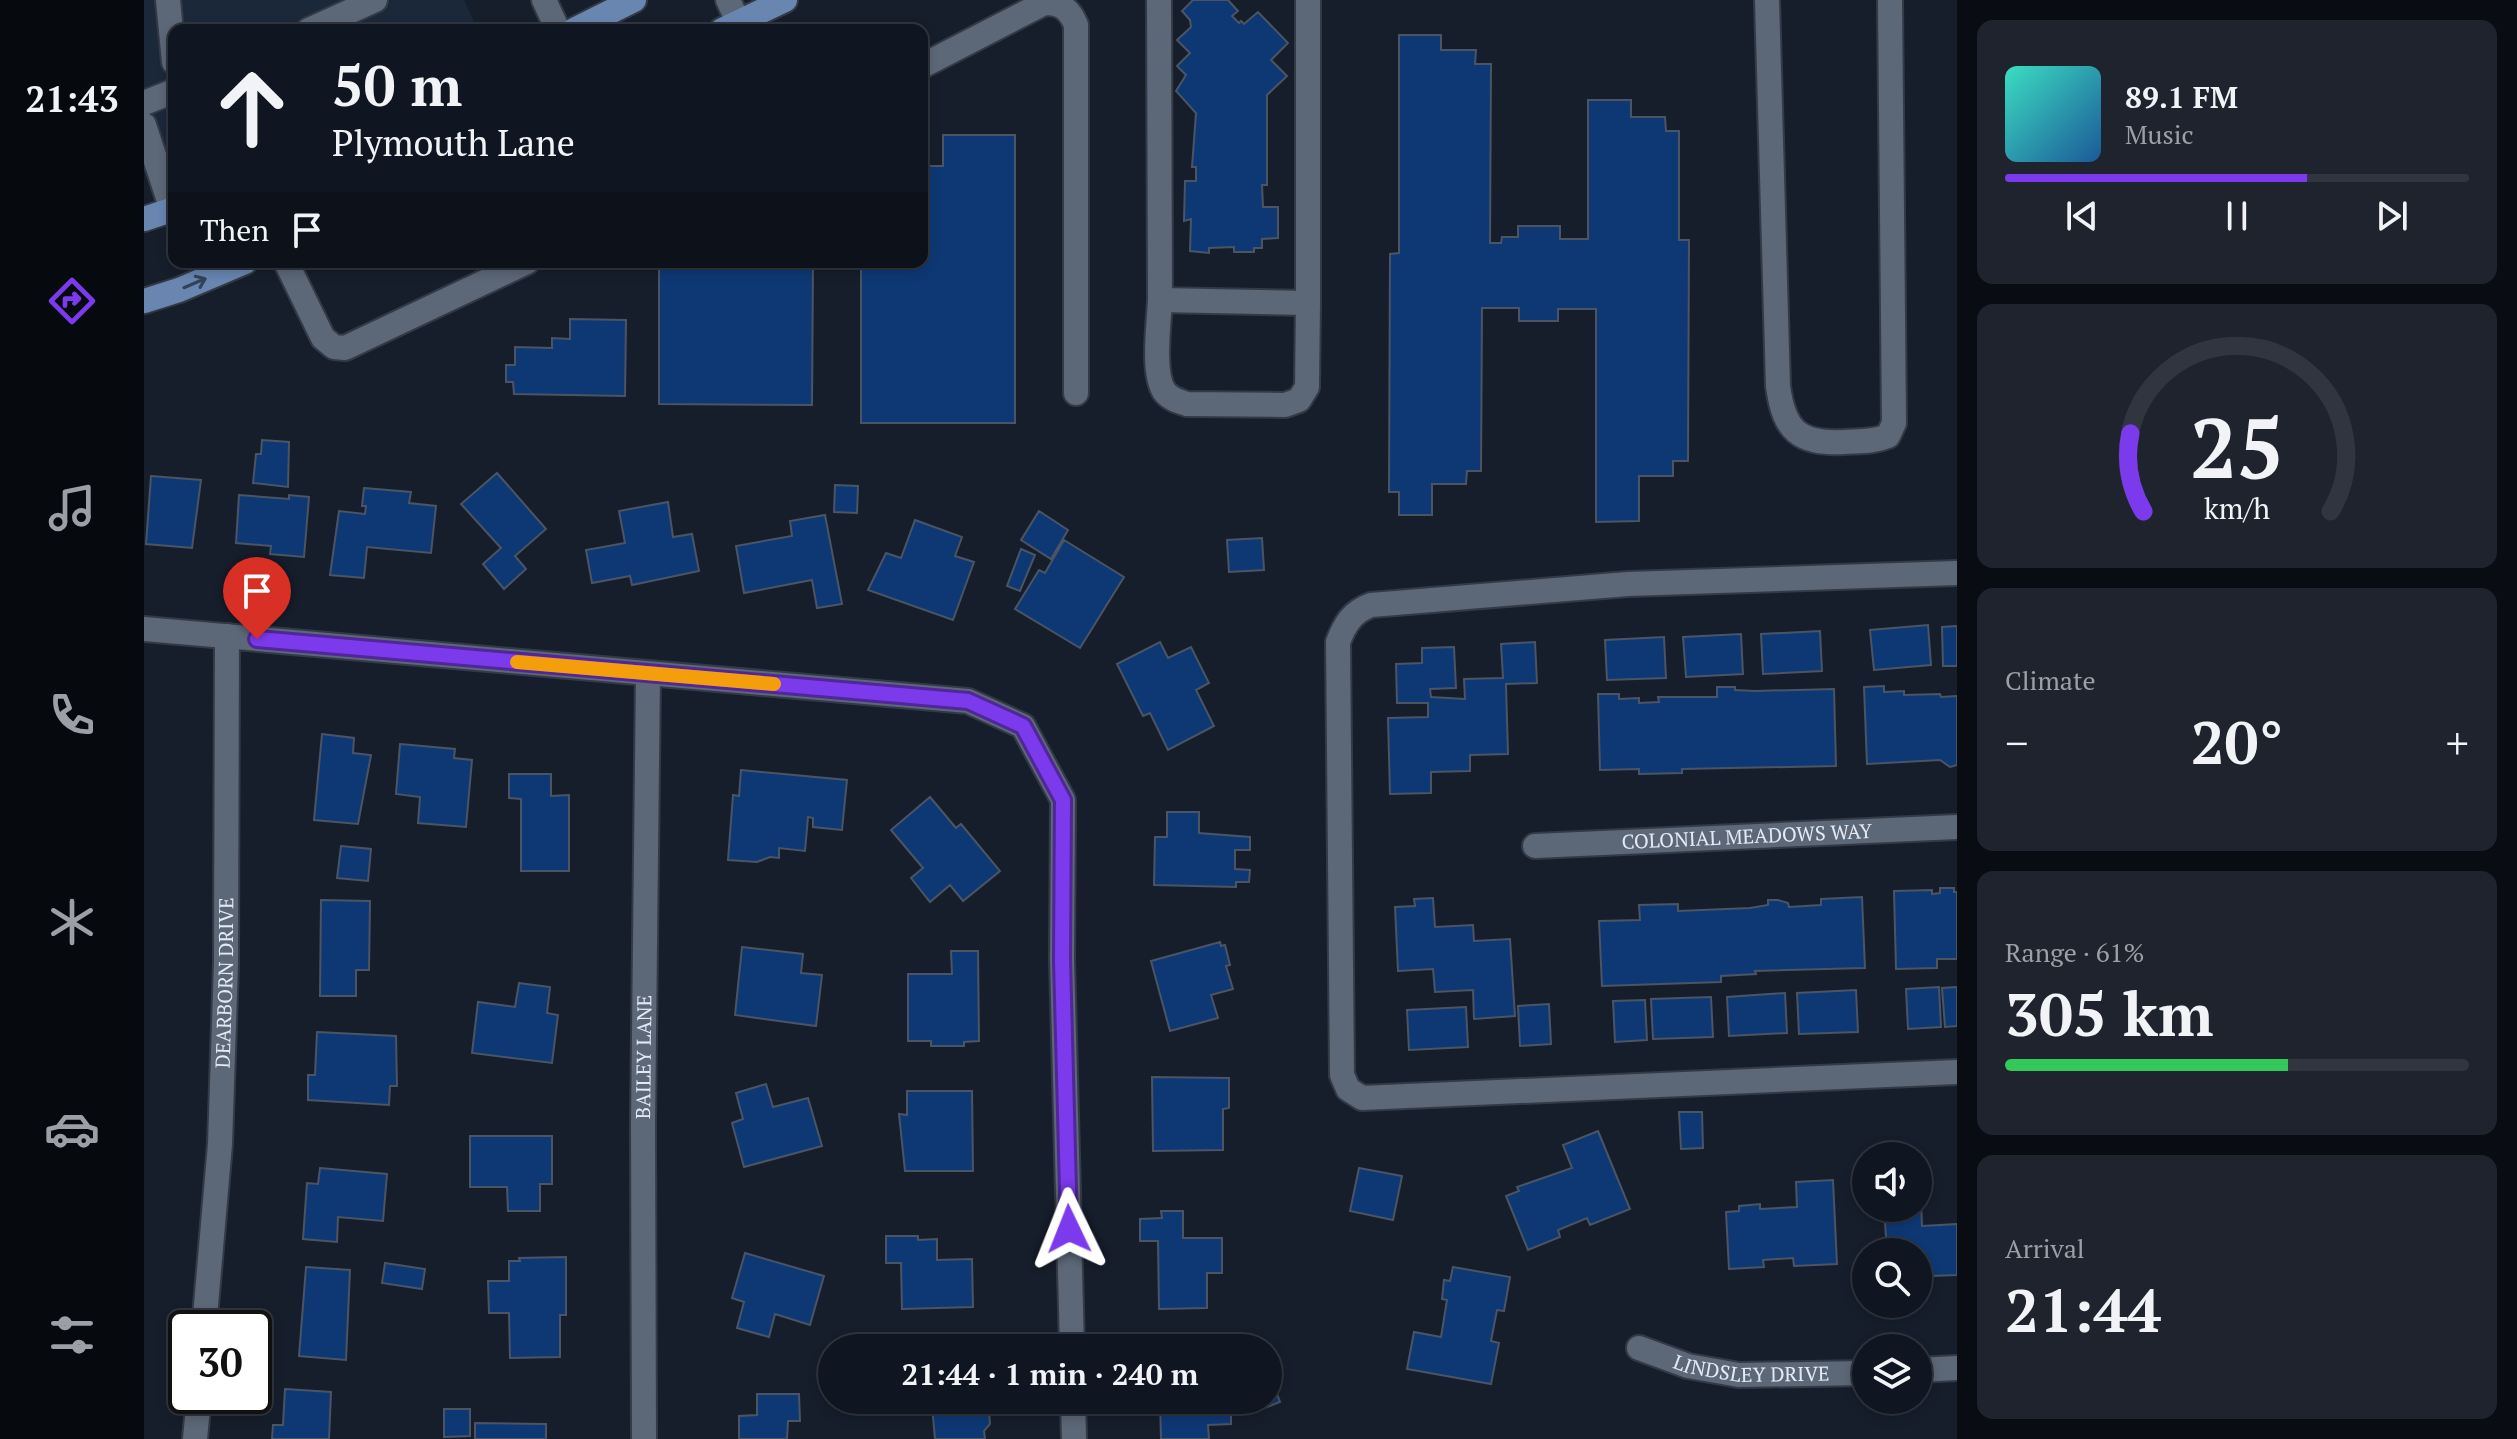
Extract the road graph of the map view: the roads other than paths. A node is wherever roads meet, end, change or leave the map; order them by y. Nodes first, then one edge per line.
1 (168, 0) edge
2 (375, 0) edge
3 (544, 0) edge
4 (634, 0) edge
5 (785, 0) edge
6 (1159, 0) edge
7 (1308, 0) edge
8 (1767, 0) edge
9 (1890, 0) edge
10 (733, 20) edge
11 (170, 24) edge
12 (322, 24) edge
13 (555, 24) edge
14 (586, 24) edge
15 (928, 63) edge
16 (168, 93) edge
17 (144, 103) edge
18 (144, 125) edge
19 (168, 195) edge
20 (168, 211) edge
21 (144, 219) edge
22 (231, 268) edge
23 (289, 268) edge
24 (514, 268) edge
25 (1160, 300) junction
26 (144, 301) edge
27 (1308, 303) junction
28 (1076, 393) dead end
29 (1957, 573) edge
30 (144, 629) edge
31 (227, 636) junction
32 (648, 674) junction
33 (1957, 827) edge
34 (1535, 846) dead end
35 (1957, 1072) edge
36 (206, 1310) edge
37 (1072, 1334) edge
38 (1639, 1348) dead end
39 (1957, 1368) edge
40 (1932, 1369) edge
41 (1852, 1373) edge
42 (197, 1414) edge
43 (1073, 1414) edge
44 (195, 1439) edge
45 (644, 1439) edge
46 (1074, 1439) edge

1 - 11 street
2 - 12 street
3 - 13 street
4 - 14 main road
5 - 10 main road
6 - 25 street
7 - 27 street
8 - 9 street
15 - 28 street
16 - 17 street
18 - 19 street
20 - 21 main road
26 -> 22 main road
23 - 24 street
25 - 27 street
25 - 27 street
29 - 35 street
30 - 31 street
31 - 32 street
31 - 36 street, DEARBORN DRIVE
32 - 37 street
32 - 45 street, BAILEY LANE
33 - 34 street, COLONIAL MEADOWS WAY
38 - 41 street, LINDSLEY DRIVE
39 - 40 street
42 - 44 street
43 - 46 street

